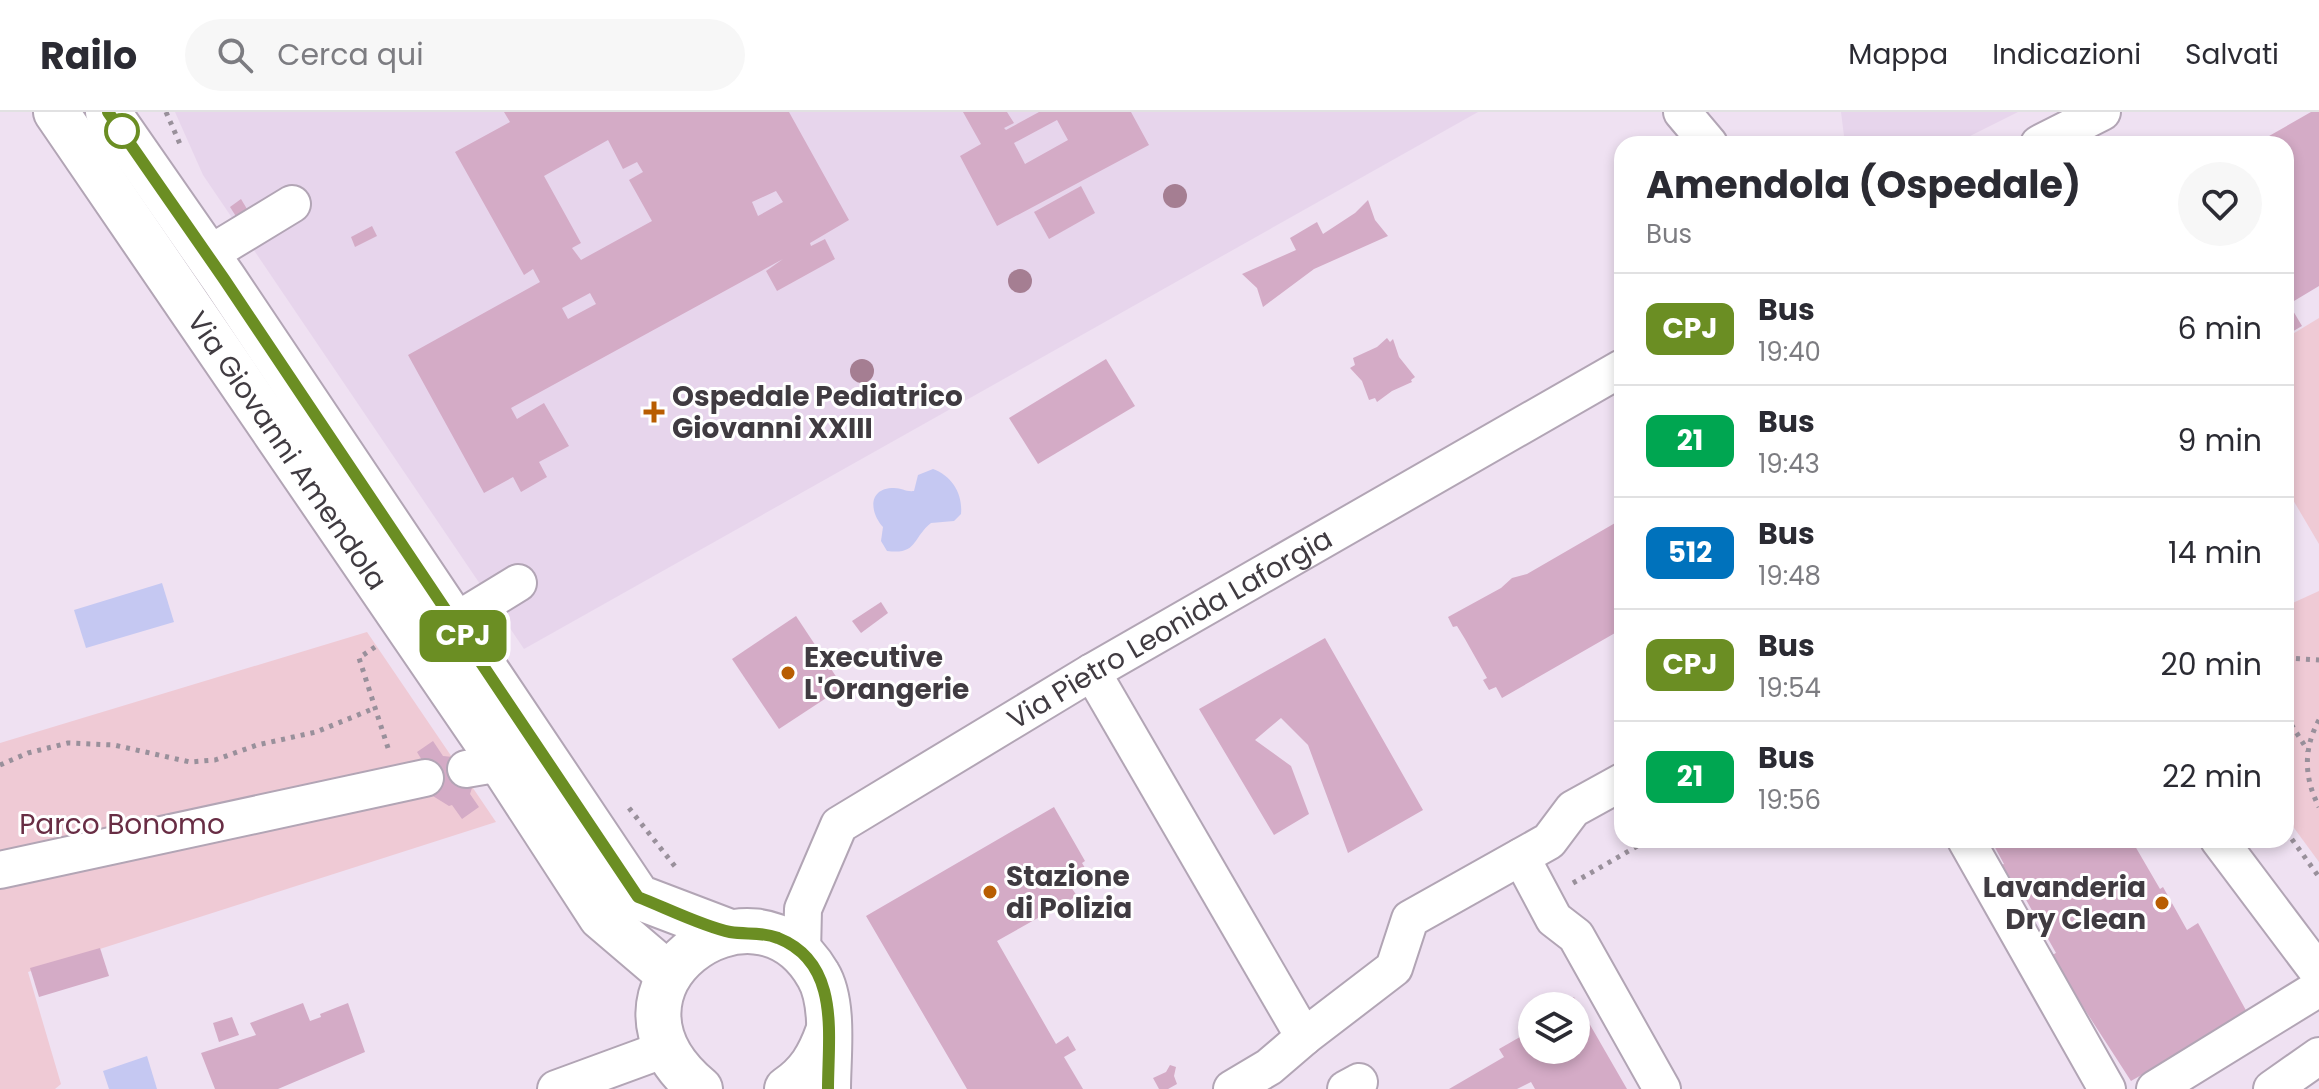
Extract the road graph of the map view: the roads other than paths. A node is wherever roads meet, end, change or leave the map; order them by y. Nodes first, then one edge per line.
1 (56, 112) edge
2 (108, 112) edge
3 (1682, 112) edge
4 (2102, 112) edge
5 (1702, 136) edge
6 (2055, 136) edge
7 (292, 204) dead end
8 (208, 255) junction
9 (1614, 373) edge
10 (518, 583) dead end
11 (418, 636) junction
12 (1092, 672) junction
13 (413, 781) road end
14 (1614, 786) edge
15 (1971, 848) edge
16 (2225, 848) edge
17 (1521, 857) junction
18 (0, 870) edge
19 (730, 932) junction
20 (802, 953) junction
21 (2319, 973) edge
22 (669, 975) junction
23 (2319, 988) edge
24 (828, 1032) junction
25 (1304, 1037) junction
26 (665, 1049) junction
27 (2319, 1056) edge
28 (556, 1089) edge
29 (700, 1089) edge
30 (787, 1089) edge
31 (828, 1089) edge
32 (1232, 1089) edge
33 (1662, 1089) edge
34 (2107, 1089) edge
35 (2155, 1089) edge
36 (2272, 1089) edge

1 - 11 main road, Via Giovanni Amendola
2 - 8 main road, Via Giovanni Amendola
3 - 5 street
4 - 6 street
7 - 8 street
8 - 11 main road, Via Giovanni Amendola
9 - 12 street, Via Pietro Leonida Laforgia
10 - 11 street
11 - 19 main road, Via Giovanni Amendola
11 - 22 main road, Via Giovanni Amendola
12 - 20 street, Via Pietro Leonida Laforgia
12 - 25 street
13 - 18 street
14 - 17 street
15 - 34 street
16 - 21 street
17 - 25 street
17 - 33 street
19 - 20 main road, Via Giovanni Amendola
19 - 22 main road, Via Giovanni Amendola
20 - 24 main road
22 - 26 main road, Via Giovanni Amendola
23 - 35 street
24 - 30 main road
24 - 31 main road
25 - 32 street
26 - 28 street
26 - 29 main road, Via Giovanni Amendola
27 - 36 street

